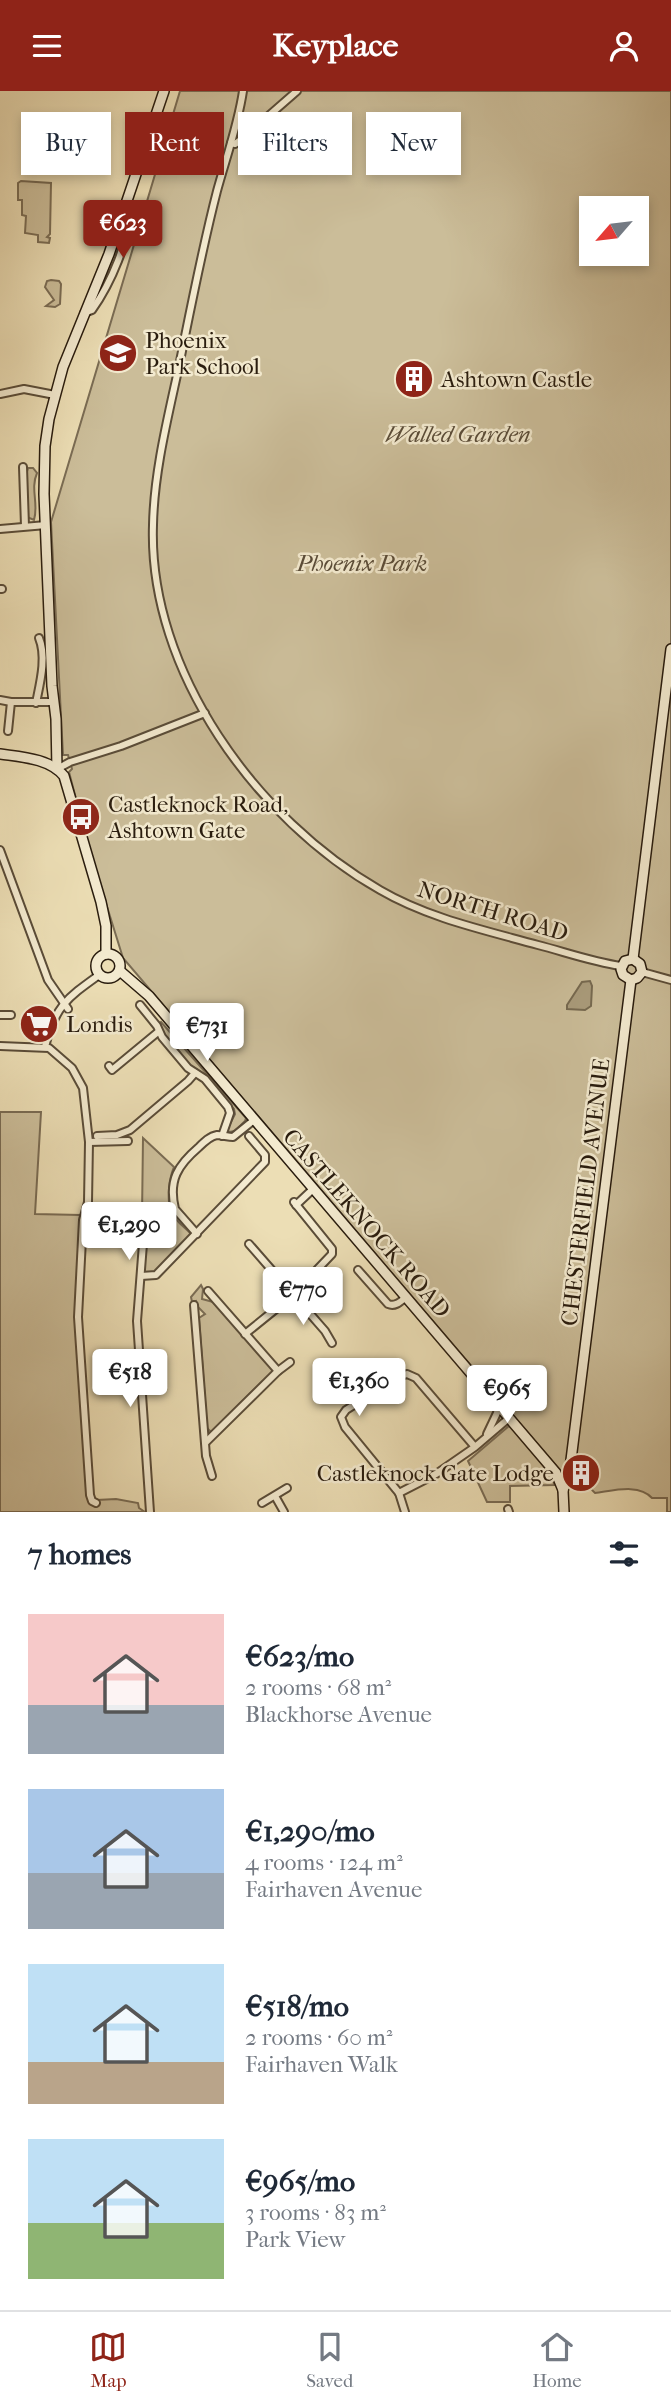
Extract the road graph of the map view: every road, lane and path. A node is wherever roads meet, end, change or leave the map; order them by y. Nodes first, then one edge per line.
1 (164, 91) edge
2 (243, 91) edge
3 (296, 91) edge
4 (231, 143) junction
5 (0, 394) edge
6 (55, 395) junction
7 (23, 467) dead end
8 (46, 525) junction
9 (25, 526) junction
10 (0, 529) edge
11 (39, 638) dead end
12 (671, 649) edge
13 (0, 700) edge
14 (11, 702) junction
15 (36, 702) junction
16 (54, 702) junction
17 (205, 713) junction
18 (8, 731) dead end
19 (0, 754) edge
20 (57, 769) junction
21 (0, 850) edge
22 (106, 954) junction
23 (633, 959) junction
24 (621, 966) junction
25 (120, 971) junction
26 (642, 972) junction
27 (99, 975) junction
28 (631, 980) junction
29 (671, 980) edge
30 (140, 1005) dead end
31 (66, 1006) junction
32 (0, 1015) edge
33 (11, 1015) dead end
34 (158, 1032) junction
35 (0, 1046) edge
36 (45, 1047) junction
37 (109, 1066) dead end
38 (195, 1073) junction
39 (254, 1120) junction
40 (130, 1130) junction
41 (97, 1136) dead end
42 (222, 1136) junction
43 (249, 1136) dead end
44 (89, 1142) junction
45 (313, 1189) junction
46 (145, 1217) dead end
47 (144, 1232) junction
48 (155, 1232) dead end
49 (197, 1234) junction
50 (249, 1244) dead end
51 (358, 1271) dead end
52 (141, 1276) junction
53 (208, 1291) dead end
54 (292, 1296) junction
55 (406, 1297) junction
56 (194, 1305) dead end
57 (245, 1333) junction
58 (332, 1343) dead end
59 (290, 1362) dead end
60 (278, 1371) junction
61 (498, 1404) junction
62 (509, 1418) junction
63 (484, 1439) junction
64 (206, 1442) junction
65 (475, 1447) junction
66 (212, 1476) dead end
67 (287, 1488) dead end
68 (563, 1490) junction
69 (399, 1493) junction
70 (275, 1496) junction
71 (96, 1503) dead end
72 (262, 1503) dead end
73 (141, 1506) dead end
74 (150, 1509) edge
75 (284, 1512) edge
76 (405, 1512) edge
77 (564, 1512) edge

1 - 6 main road
2 - 4 street, NORTH ROAD
3 - 4 street
4 - 17 street, NORTH ROAD
5 - 6 street
6 - 8 main road
7 - 9 street
8 - 9 street
8 - 16 main road
9 - 10 street
11 - 15 street
12 - 23 main road
13 - 14 street
14 - 15 street
14 - 18 street
15 - 16 street
16 - 20 main road
17 - 20 street
17 - 24 street, NORTH ROAD
19 - 20 main road
20 - 22 main road
21 - 31 street
22 - 25 main road
22 - 27 main road
23 - 24 main road
23 - 26 main road
24 - 28 main road
25 - 27 main road
25 - 39 main road, CASTLEKNOCK ROAD
26 - 28 main road
26 - 29 street
27 - 31 street
28 - 68 main road, CHESTERFIELD AVENUE
30 - 34 street
31 - 36 street
32 - 33 street
34 - 37 street
34 - 38 street
35 - 36 street
36 - 44 street
38 - 40 street
38 - 42 street
39 - 42 street
39 - 45 main road, CASTLEKNOCK ROAD
40 - 41 street
40 - 44 street
42 - 49 street
43 - 49 street
44 - 71 street
45 - 54 street
45 - 55 main road, CASTLEKNOCK ROAD
46 - 47 street
47 - 48 street
47 - 52 street
49 - 52 street
50 - 54 street
51 - 55 street
52 - 74 street
53 - 57 street
54 - 57 street
54 - 58 street
55 - 61 main road, CASTLEKNOCK ROAD
56 - 64 street
57 - 60 street
59 - 60 street
60 - 64 street
61 - 62 main road, CASTLEKNOCK ROAD
61 - 63 street
62 - 63 street
62 - 68 main road, CASTLEKNOCK ROAD
63 - 65 street
64 - 66 street
65 - 69 street
65 - 69 street
67 - 70 street
68 - 77 main road, CASTLEKNOCK ROAD
69 - 76 street
70 - 72 street
70 - 75 street
73 - 74 street

